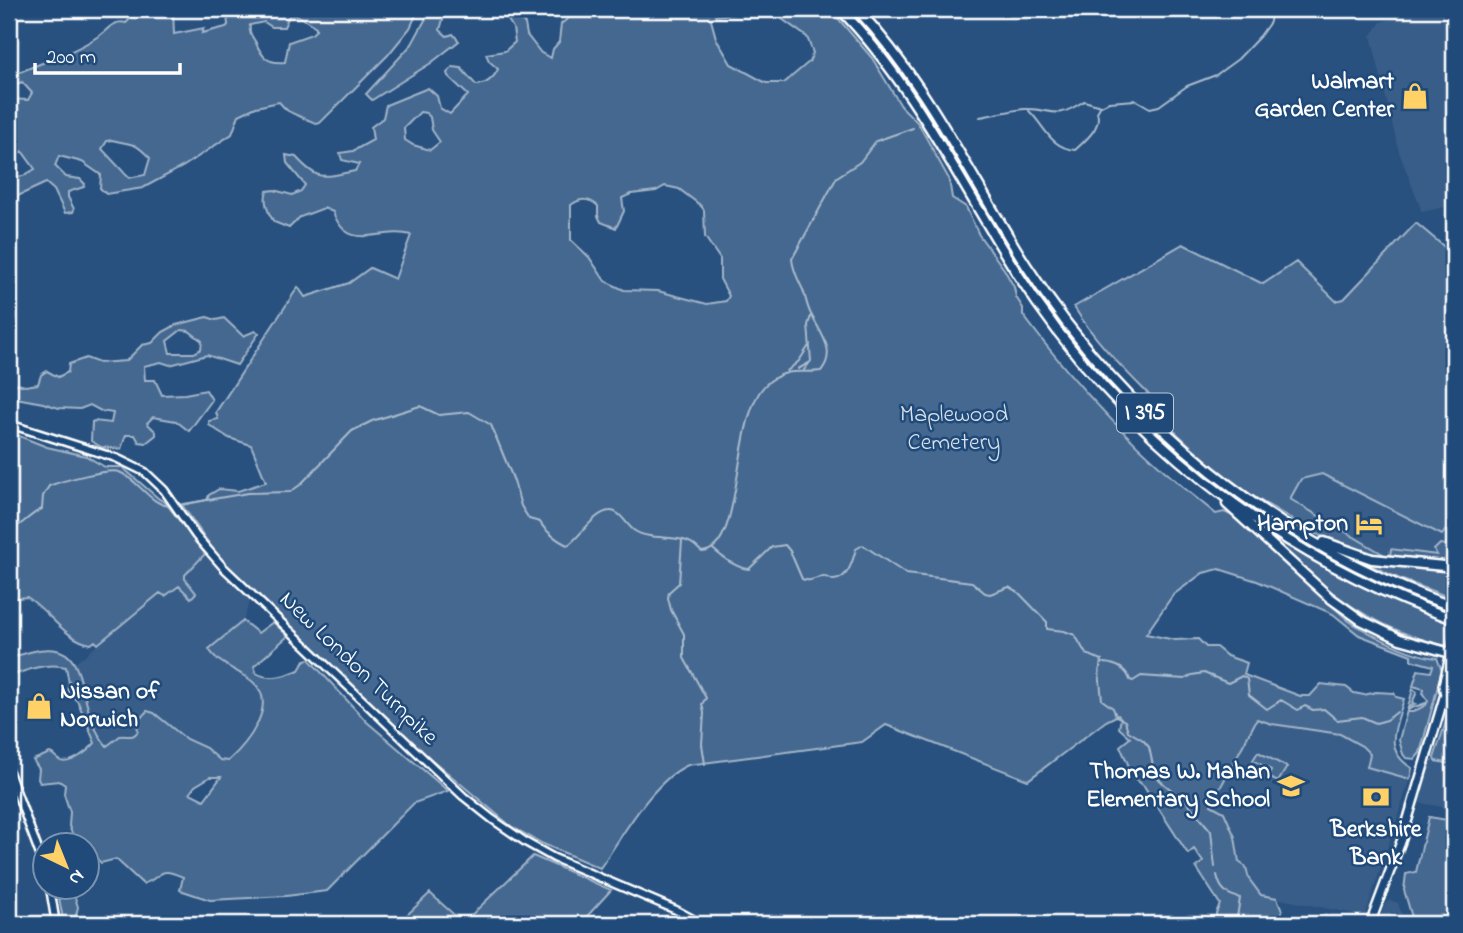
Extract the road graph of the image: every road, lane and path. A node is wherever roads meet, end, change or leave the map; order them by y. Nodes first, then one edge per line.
1 (840, 9) edge
2 (857, 9) edge
3 (9, 424) edge
4 (1214, 489) junction
5 (1303, 535) junction
6 (1454, 567) edge
7 (1452, 606) edge
8 (1451, 618) edge
9 (1454, 641) edge
10 (1453, 654) edge
11 (1454, 681) edge
12 (1445, 694) junction
13 (9, 772) edge
14 (32, 834) edge
15 (52, 902) edge
16 (55, 924) edge
17 (702, 924) edge
18 (1370, 924) edge

1 - 4 highway, I 395
2 - 5 highway, I 395
3 - 17 main road, New London Turnpike
4 - 8 highway, I 395
4 - 10 highway
5 - 6 highway
5 - 7 highway, I 395
9 - 10 main road
10 - 12 main road
11 - 12 main road
12 - 18 main road
13 - 14 main road
15 - 16 main road

